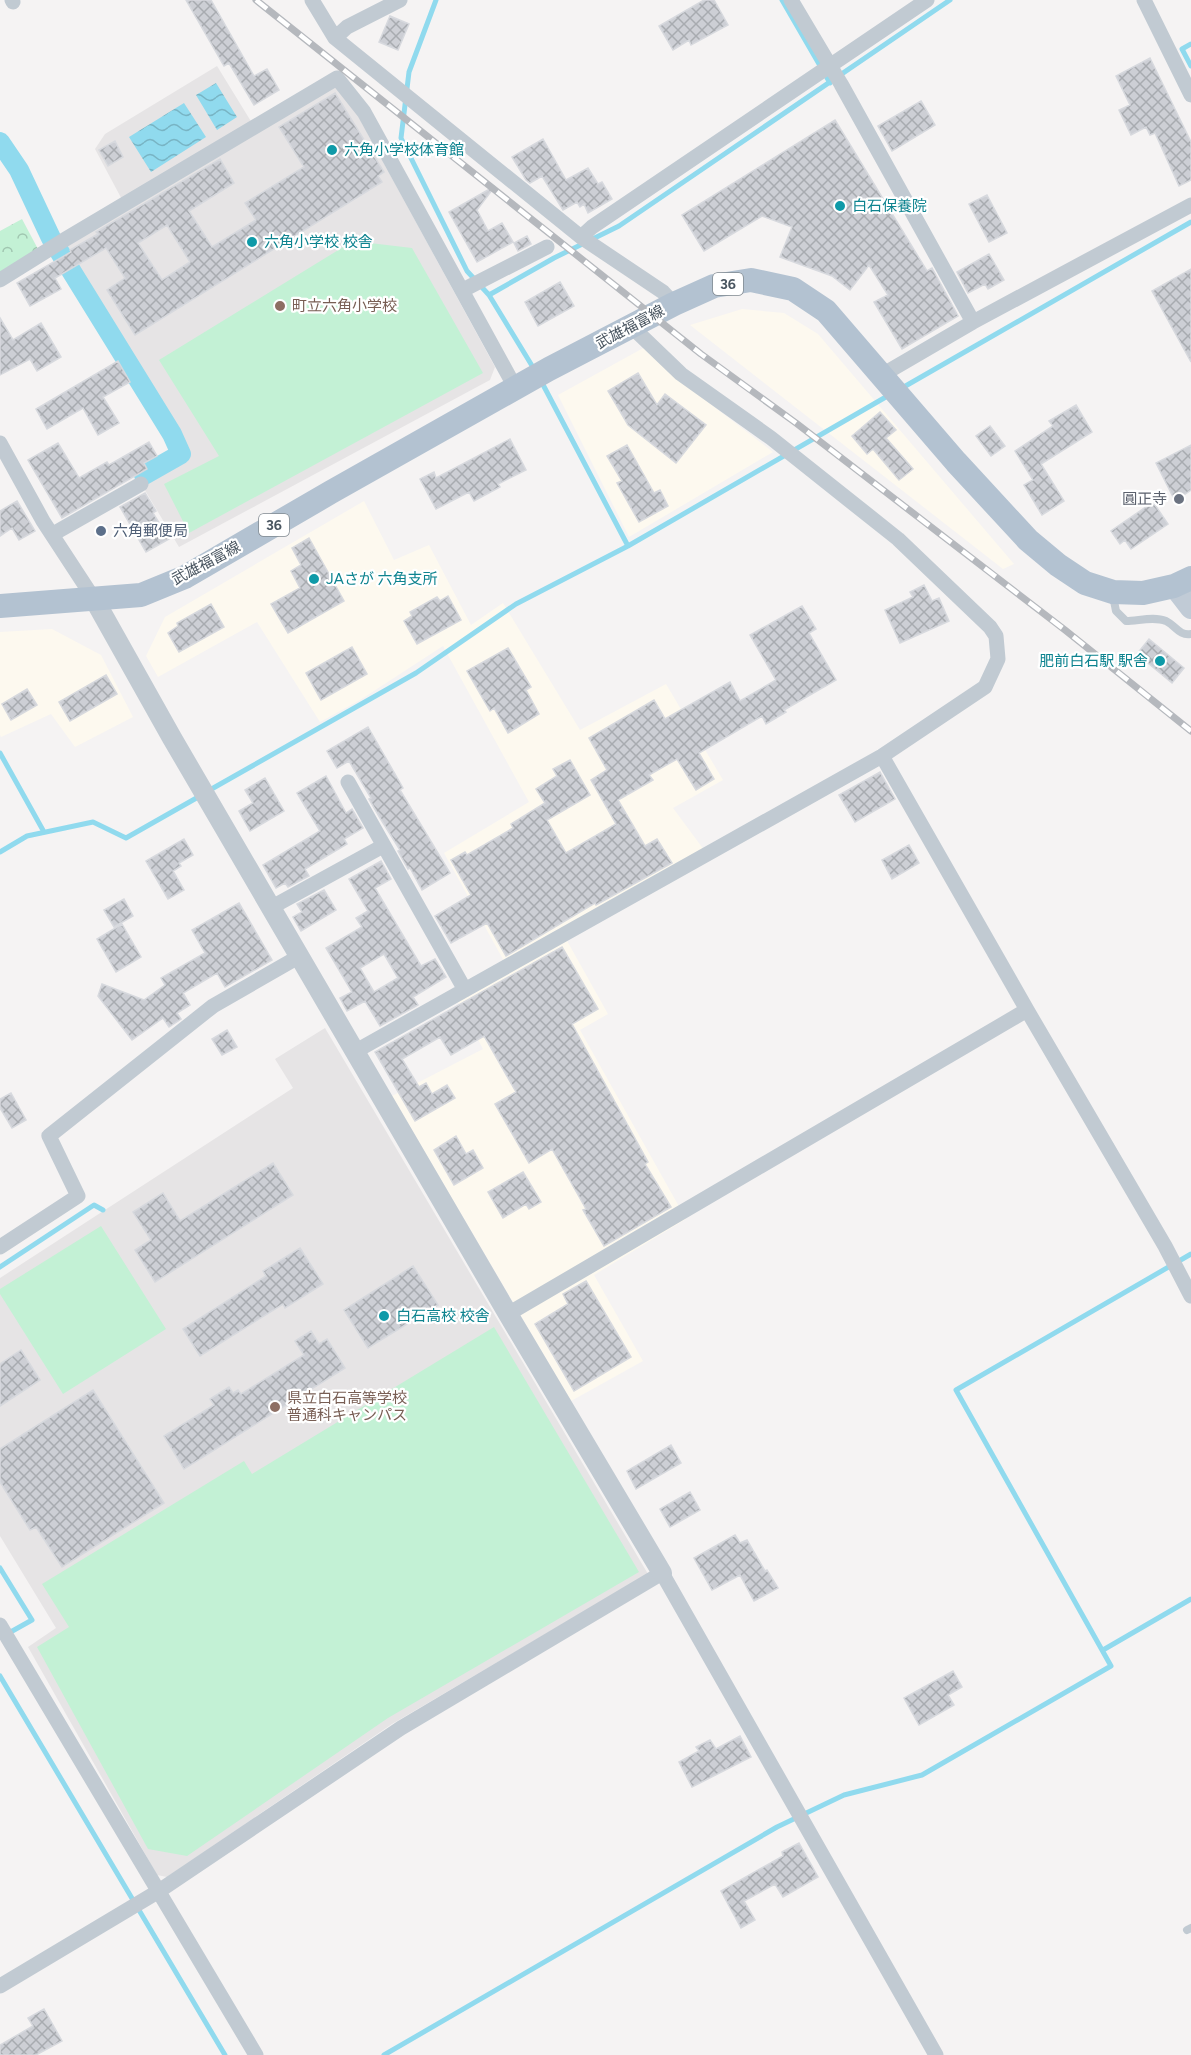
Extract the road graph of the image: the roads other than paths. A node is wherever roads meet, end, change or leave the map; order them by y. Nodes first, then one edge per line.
1 (312, 0) edge
2 (400, 0) edge
3 (791, 0) edge
4 (927, 0) edge
5 (1144, 0) edge
6 (335, 38) junction
7 (829, 72) junction
8 (1191, 95) edge
9 (1191, 205) edge
10 (588, 241) junction
11 (548, 246) dead end
12 (0, 280) edge
13 (466, 289) junction
14 (674, 304) junction
15 (973, 322) junction
16 (632, 327) junction
17 (531, 380) junction
18 (890, 385) junction
19 (0, 443) edge
20 (141, 484) dead end
21 (53, 534) junction
22 (1183, 582) edge
23 (1113, 592) junction
24 (94, 599) junction
25 (0, 606) edge
26 (1191, 608) edge
27 (1191, 634) edge
28 (882, 756) junction
29 (348, 782) dead end
30 (383, 846) junction
31 (272, 907) junction
32 (300, 956) junction
33 (465, 990) junction
34 (1027, 1010) junction
35 (356, 1051) junction
36 (0, 1247) edge
37 (1191, 1296) edge
38 (508, 1314) junction
39 (662, 1573) junction
40 (0, 1625) edge
41 (152, 1895) junction
42 (0, 1986) edge
43 (256, 2055) edge
44 (936, 2055) edge

1 - 6 street
2 - 6 street
3 - 7 street
4 - 7 street
5 - 8 street
6 - 10 street
7 - 10 street
7 - 15 street
9 - 15 street
10 - 14 street
11 - 13 street
12 - 13 street
13 - 17 street
14 - 16 main road, 武雄福富線 / 36
14 - 18 main road, 武雄福富線 / 36
15 - 18 street
16 - 17 main road, 武雄福富線 / 36
16 - 28 street
17 - 24 main road, 武雄福富線 / 36
18 - 23 main road, 武雄福富線 / 36
19 - 21 street
20 - 21 street
21 - 24 street
22 - 23 main road, 武雄福富線 / 36
22 - 26 main road
23 - 27 lane
24 - 25 main road, 武雄福富線 / 36
24 - 31 street
28 - 33 street
28 - 34 street
29 - 30 street
30 - 31 street
30 - 33 street
31 - 32 street
32 - 35 street
32 - 36 street
33 - 35 street
34 - 37 street
34 - 38 street
35 - 38 street
38 - 39 street
39 - 41 street
39 - 44 street
40 - 41 street
41 - 42 street
41 - 43 street

